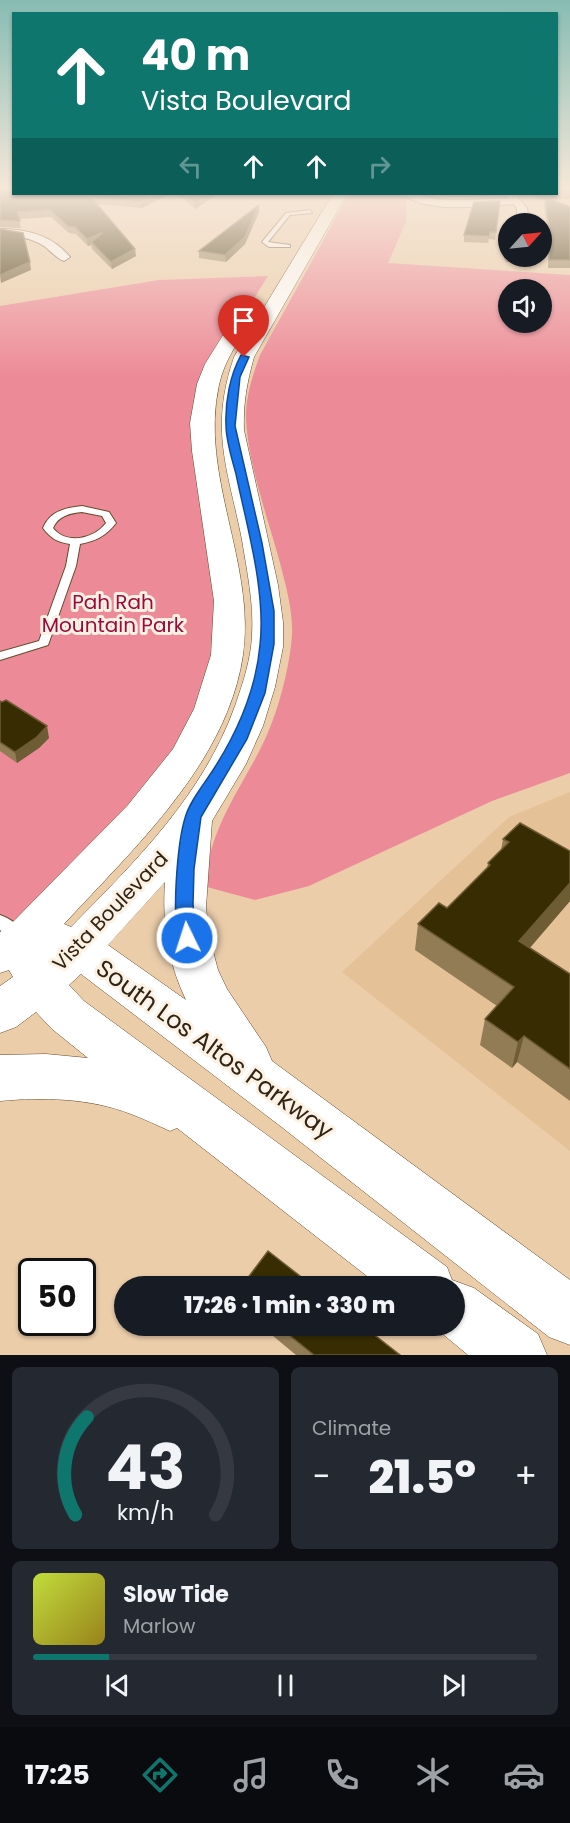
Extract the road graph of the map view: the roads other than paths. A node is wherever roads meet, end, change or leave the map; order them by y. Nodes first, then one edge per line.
1 (58, 251) edge
2 (285, 251) edge
3 (306, 251) edge
4 (64, 257) dead end
5 (76, 541) junction
6 (0, 656) edge
7 (193, 817) junction
8 (78, 947) junction
9 (15, 950) edge
10 (0, 1013) edge
11 (0, 1078) edge
12 (264, 1084) junction
13 (210, 1123) junction
14 (412, 1276) edge
15 (465, 1316) edge
16 (570, 1316) edge
17 (517, 1355) edge

1 - 4 street
2 - 9 main road, Vista Boulevard
3 - 7 main road, Vista Boulevard
5 - 5 lane
5 - 6 lane
7 - 8 main road, Vista Boulevard
7 - 12 main road
8 - 9 main road, South Los Altos Parkway
8 - 12 main road, South Los Altos Parkway
9 - 10 main road, Vista Boulevard
9 - 13 main road
11 - 13 main road
12 - 16 main road, South Los Altos Parkway
13 - 14 main road
15 - 17 main road

